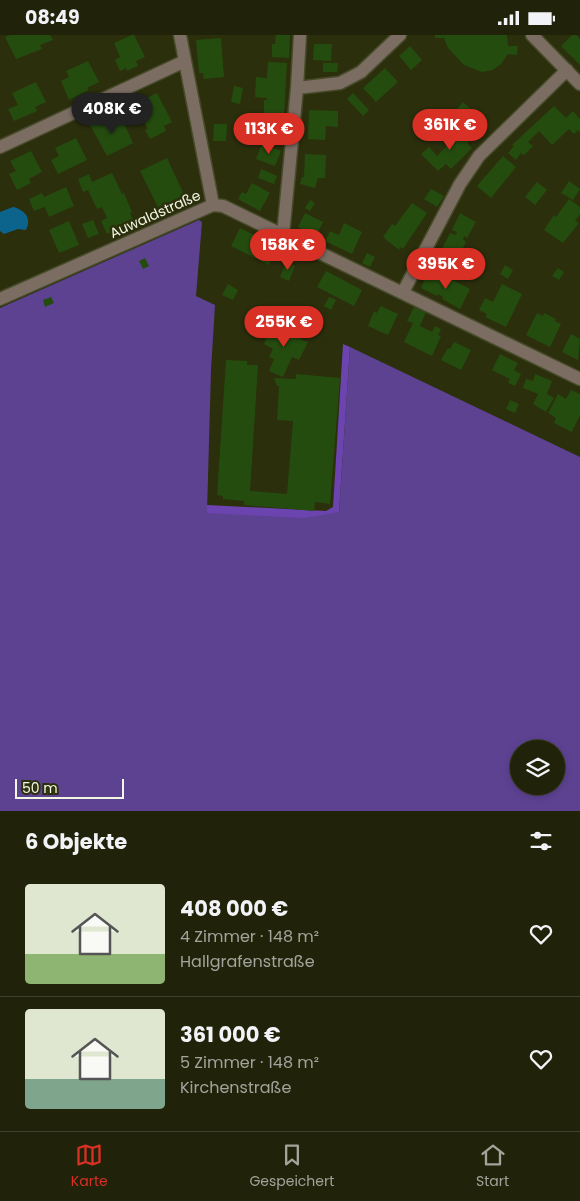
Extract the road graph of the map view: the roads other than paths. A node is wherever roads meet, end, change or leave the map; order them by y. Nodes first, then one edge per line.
1 (180, 35) edge
2 (300, 35) edge
3 (400, 35) edge
4 (532, 35) edge
5 (186, 61) junction
6 (567, 70) junction
7 (580, 84) edge
8 (298, 87) junction
9 (0, 147) edge
10 (213, 205) junction
11 (283, 235) junction
12 (403, 292) junction
13 (0, 299) edge
14 (580, 379) edge

1 - 5 street
2 - 8 street
3 - 8 street
4 - 6 street
5 - 9 street
5 - 10 street
6 - 7 street
6 - 12 street
8 - 11 street
10 - 11 street, Auwaldstraße
10 - 13 street, Auwaldstraße
11 - 12 street, Auwaldstraße
12 - 14 street, Auwaldstraße

